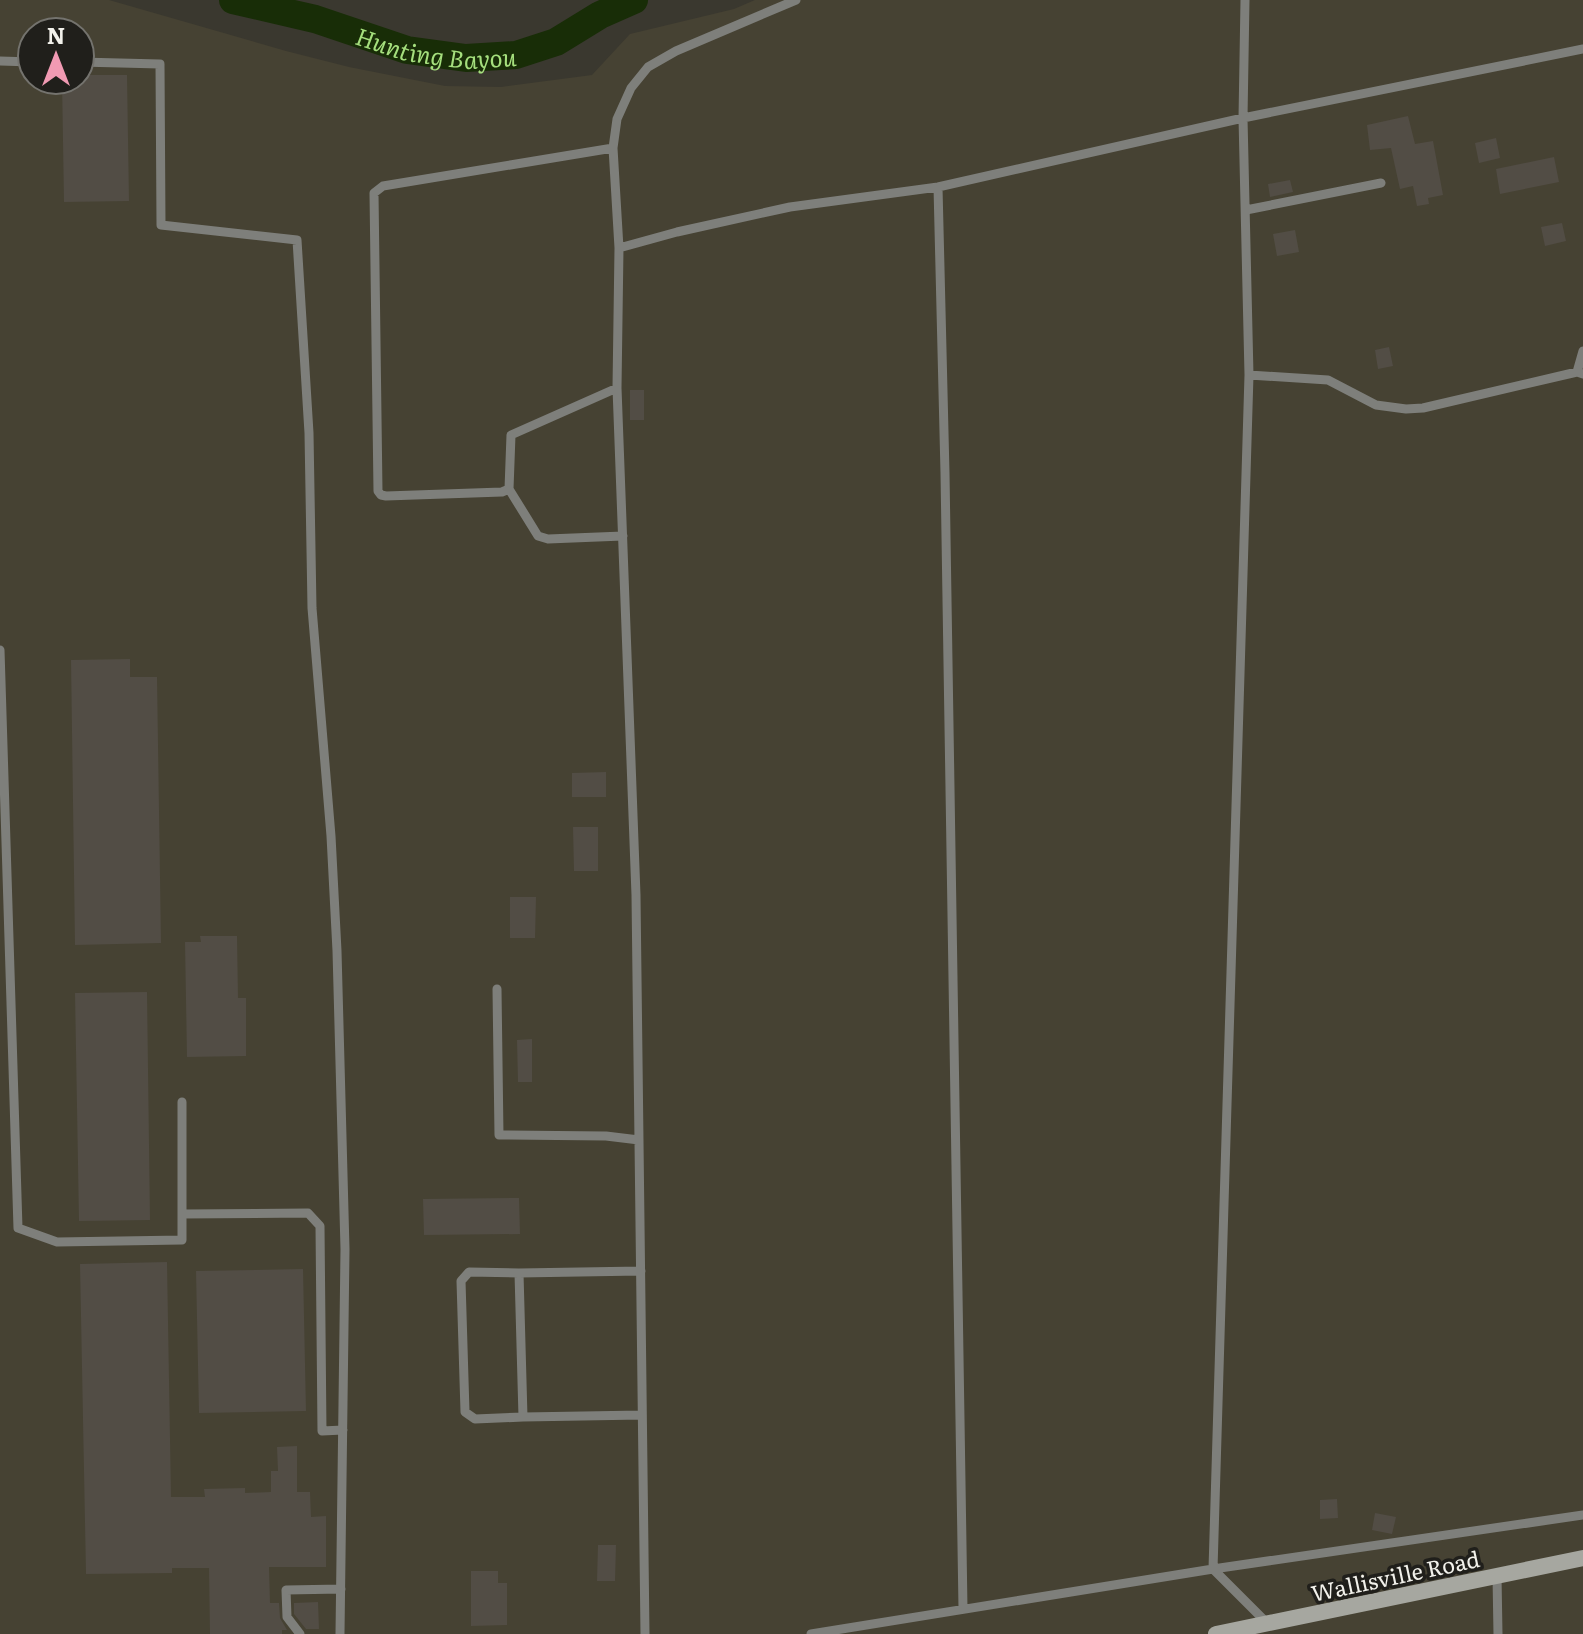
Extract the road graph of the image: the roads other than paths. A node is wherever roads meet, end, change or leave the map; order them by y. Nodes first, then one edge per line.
1 (796, 0) edge
2 (1245, 0) edge
3 (1583, 49) edge
4 (96, 62) edge
5 (1243, 118) junction
6 (613, 148) junction
7 (1381, 183) dead end
8 (938, 187) junction
9 (1246, 210) junction
10 (619, 248) junction
11 (1583, 351) edge
12 (1580, 373) edge
13 (1249, 375) junction
14 (617, 388) junction
15 (509, 489) junction
16 (623, 536) junction
17 (0, 650) edge
18 (497, 989) dead end
19 (182, 1102) dead end
20 (639, 1140) junction
21 (182, 1214) junction
22 (641, 1271) junction
23 (519, 1273) junction
24 (642, 1415) junction
25 (523, 1417) junction
26 (343, 1430) junction
27 (1583, 1515) edge
28 (1583, 1558) edge
29 (1213, 1569) junction
30 (1497, 1576) junction
31 (341, 1589) junction
32 (963, 1609) junction
33 (1268, 1624) junction
34 (300, 1634) edge
35 (340, 1634) edge
36 (645, 1634) edge
37 (811, 1634) edge
38 (1216, 1634) edge
39 (1498, 1634) edge

1 - 6 lane
2 - 5 lane
3 - 5 lane
4 - 26 lane
5 - 8 lane
5 - 9 lane
6 - 10 lane
6 - 15 lane
7 - 9 lane
8 - 10 lane
8 - 32 lane
9 - 13 lane
10 - 14 lane
11 - 12 lane
12 - 13 lane
13 - 29 lane
14 - 15 lane
14 - 16 lane
15 - 16 lane
16 - 20 lane
17 - 21 lane
18 - 20 lane
19 - 21 lane
20 - 22 lane
21 - 26 lane
22 - 23 lane
22 - 24 lane
23 - 25 lane
23 - 25 lane
24 - 25 lane
24 - 36 lane
26 - 31 lane
27 - 29 lane
28 - 30 main road, Wallisville Road
29 - 32 lane
29 - 33 lane
30 - 33 main road, Wallisville Road
30 - 39 lane
31 - 34 lane
31 - 35 lane
32 - 37 lane
33 - 38 main road, Wallisville Road

